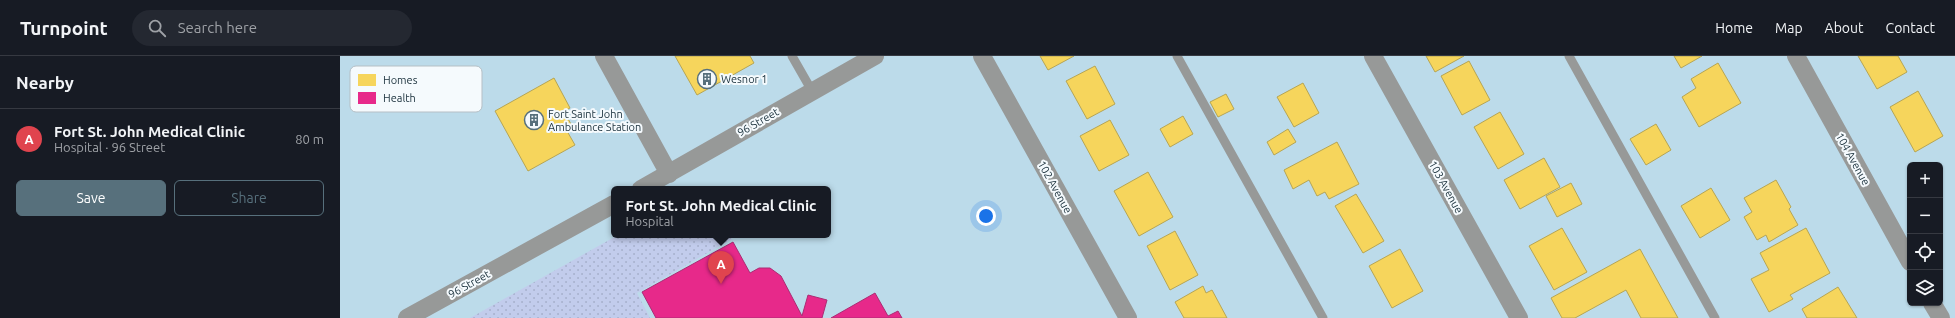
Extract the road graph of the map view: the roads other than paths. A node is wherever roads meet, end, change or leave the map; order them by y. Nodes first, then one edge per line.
1 (604, 56) edge
2 (792, 56) edge
3 (875, 56) edge
4 (982, 56) edge
5 (1177, 56) edge
6 (1373, 56) edge
7 (1569, 56) edge
8 (1796, 56) edge
9 (812, 91) junction
10 (668, 174) junction
11 (646, 186) edge
12 (611, 206) edge
13 (1907, 257) edge
14 (1934, 306) edge
15 (407, 318) edge
16 (1128, 318) edge
17 (1322, 318) edge
18 (1519, 318) edge
19 (1715, 318) edge
20 (1941, 318) edge

1 - 10 street
2 - 9 lane
3 - 9 street, 96 Street
4 - 16 street, 102 Avenue
5 - 17 lane
6 - 18 street, 103 Avenue
7 - 19 lane
8 - 13 street, 104 Avenue
9 - 10 street, 96 Street
10 - 11 street, 96 Street
12 - 15 street, 96 Street
14 - 20 street

